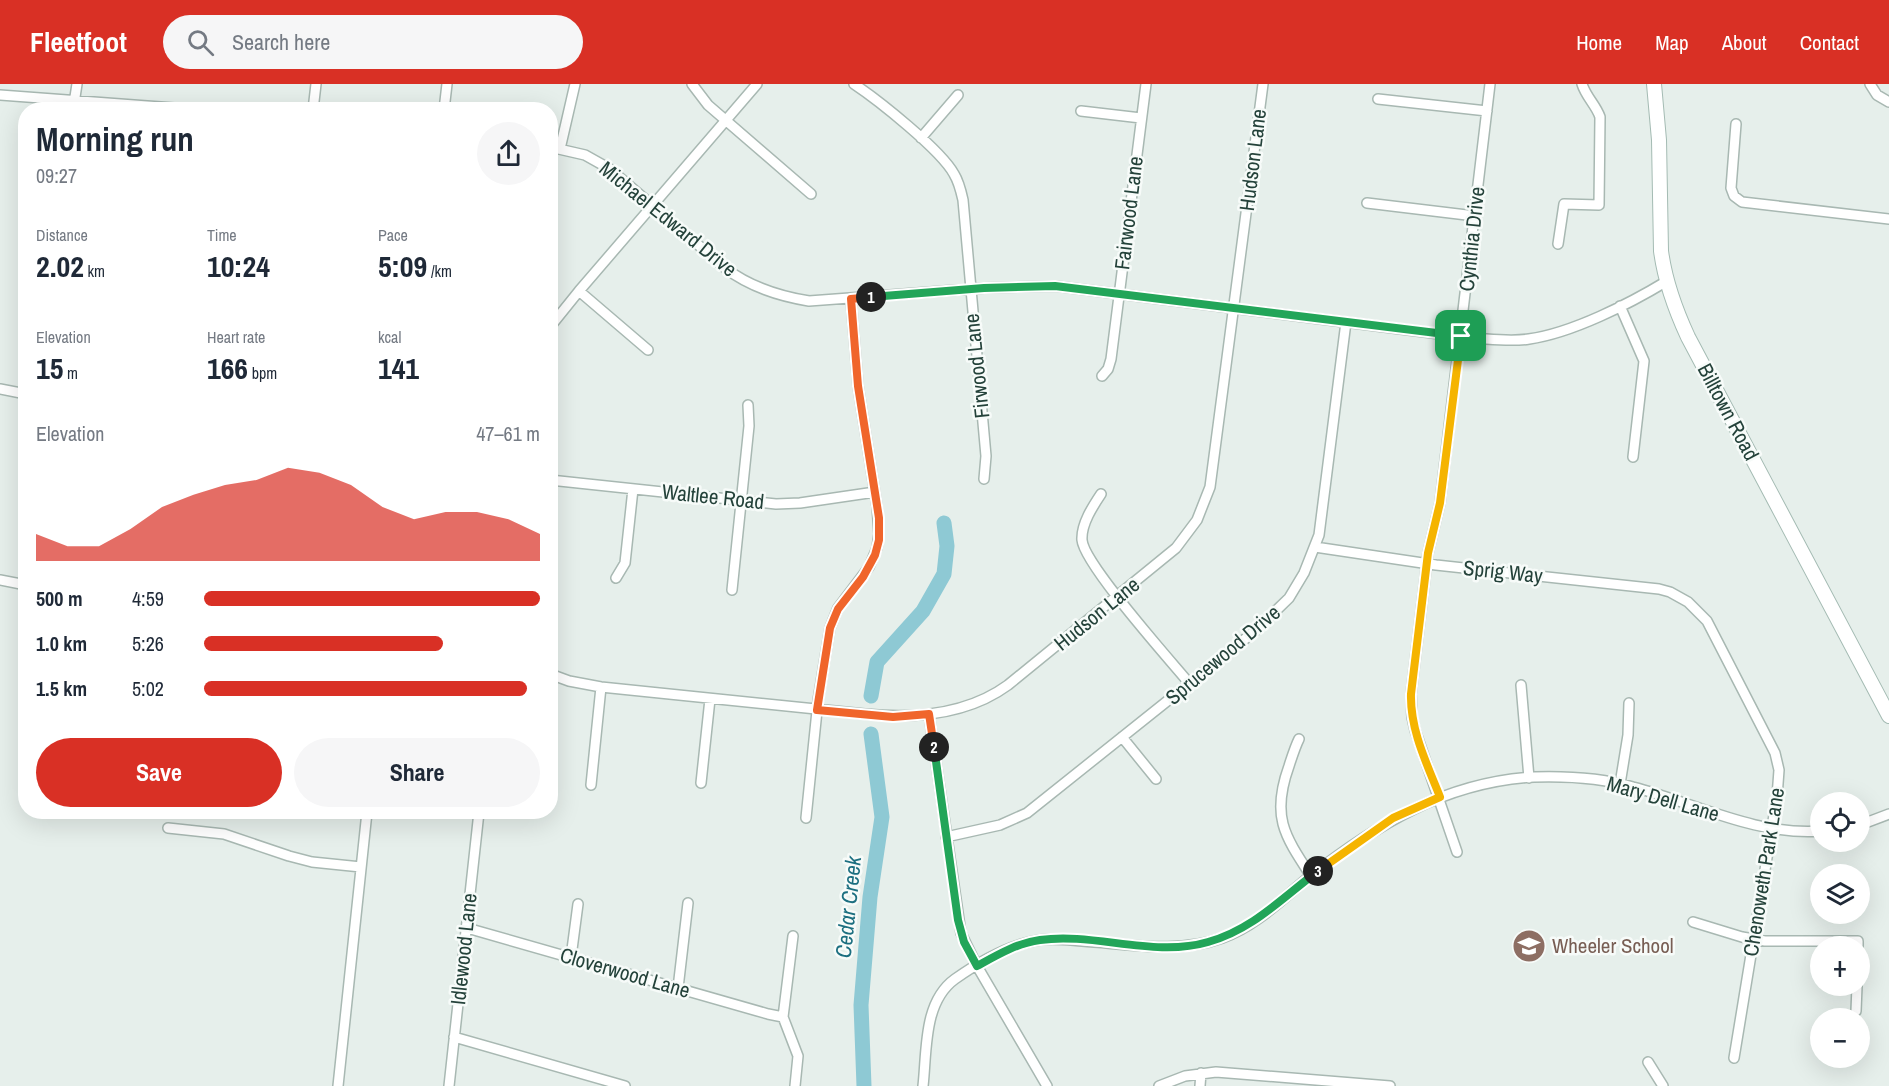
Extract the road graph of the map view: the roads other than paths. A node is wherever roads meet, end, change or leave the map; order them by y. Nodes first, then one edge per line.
1 (77, 84) edge
2 (316, 84) edge
3 (447, 84) edge
4 (575, 84) edge
5 (692, 84) edge
6 (757, 84) edge
7 (854, 84) edge
8 (1146, 84) edge
9 (1263, 84) edge
10 (1491, 84) edge
11 (1581, 84) edge
12 (1654, 84) edge
13 (1870, 84) edge
14 (0, 95) edge
15 (958, 95) dead end
16 (1378, 99) dead end
17 (52, 102) edge
18 (74, 102) edge
19 (314, 102) edge
20 (445, 102) edge
21 (1889, 102) edge
22 (1081, 111) dead end
23 (1487, 111) junction
24 (1141, 118) junction
25 (726, 120) junction
26 (1736, 124) dead end
27 (558, 138) edge
28 (921, 138) junction
29 (558, 149) edge
30 (811, 194) dead end
31 (1367, 203) dead end
32 (652, 206) junction
33 (1475, 216) junction
34 (1889, 219) edge
35 (1558, 244) dead end
36 (1667, 281) junction
37 (970, 290) junction
38 (579, 291) junction
39 (1119, 293) junction
40 (851, 299) junction
41 (1620, 306) junction
42 (1235, 308) junction
43 (558, 317) edge
44 (1346, 322) junction
45 (1461, 336) junction
46 (648, 350) dead end
47 (1102, 376) dead end
48 (0, 390) edge
49 (18, 393) edge
50 (748, 405) dead end
51 (1633, 457) dead end
52 (984, 479) dead end
53 (558, 481) edge
54 (633, 489) junction
55 (874, 492) junction
56 (1101, 494) dead end
57 (741, 501) junction
58 (1315, 548) junction
59 (1427, 563) junction
60 (616, 578) dead end
61 (0, 580) edge
62 (18, 583) edge
63 (732, 590) dead end
64 (1119, 596) junction
65 (1688, 602) joint
66 (558, 677) edge
67 (1189, 683) junction
68 (1521, 685) dead end
69 (601, 687) junction
70 (710, 699) junction
71 (1629, 703) dead end
72 (817, 710) junction
73 (929, 714) junction
74 (1889, 716) edge
75 (1122, 737) junction
76 (1299, 739) dead end
77 (1529, 778) junction
78 (1156, 779) dead end
79 (700, 783) dead end
80 (1620, 784) junction
81 (591, 785) dead end
82 (1440, 797) junction
83 (1889, 814) edge
84 (806, 818) dead end
85 (366, 819) edge
86 (478, 819) edge
87 (1870, 821) edge
88 (168, 828) dead end
89 (1772, 829) junction
90 (1810, 831) edge
91 (946, 837) junction
92 (1457, 852) dead end
93 (361, 867) junction
94 (1311, 876) junction
95 (688, 903) dead end
96 (578, 904) dead end
97 (1694, 922) dead end
98 (467, 928) junction
99 (793, 936) dead end
100 (1754, 939) junction
101 (1810, 943) edge
102 (572, 957) junction
103 (977, 966) junction
104 (678, 988) junction
105 (783, 1017) junction
106 (454, 1037) junction
107 (1734, 1058) dead end
108 (1648, 1062) dead end
109 (1201, 1073) junction
110 (338, 1086) edge
111 (449, 1086) edge
112 (626, 1086) edge
113 (795, 1086) edge
114 (923, 1086) edge
115 (1047, 1086) edge
116 (1159, 1086) edge
117 (1200, 1086) edge
118 (1390, 1086) edge
119 (1663, 1086) edge

1 - 18 street
2 - 19 street
3 - 20 street
4 - 27 street
5 - 25 street
6 - 25 street
7 - 28 street, Firwood Lane
8 - 24 street, Fairwood Lane
9 - 42 street, Hudson Lane
10 - 23 street, Cynthia Drive
11 - 35 street
12 - 36 main road, Billtown Road
13 - 21 street
14 - 17 street
15 - 28 street
16 - 23 street
22 - 24 street
23 - 33 street, Cynthia Drive
24 - 39 street, Fairwood Lane
25 - 30 street
25 - 32 street
26 - 34 street
28 - 37 street, Firwood Lane
29 - 32 street, Michael Edward Drive
31 - 33 street
32 - 38 street
32 - 40 street, Michael Edward Drive
33 - 45 street, Cynthia Drive
36 - 41 street, Michael Edward Drive
36 - 74 main road, Billtown Road
37 - 39 street, Michael Edward Drive
37 - 40 street, Michael Edward Drive
37 - 52 street, Firwood Lane
38 - 43 street
38 - 46 street
39 - 42 street, Michael Edward Drive
39 - 47 street, Fairwood Lane
40 - 55 street
41 - 45 street, Michael Edward Drive
41 - 51 street
42 - 44 street, Michael Edward Drive
42 - 64 street, Hudson Lane
44 - 45 street, Michael Edward Drive
44 - 58 street, Sprucewood Drive
45 - 59 street, Cynthia Drive
48 - 49 street
50 - 57 street
53 - 54 street, Waltlee Road
54 - 57 street, Waltlee Road
54 - 60 street
55 - 57 street, Waltlee Road
55 - 72 street
56 - 64 street
57 - 63 street
58 - 59 street, Sprig Way
58 - 67 street, Sprucewood Drive
59 - 65 street, Sprig Way
59 - 82 street, Cynthia Drive
61 - 62 street
64 - 67 street
64 - 73 street, Hudson Lane
65 - 89 street, Chenoweth Park Lane
66 - 69 street, Hudson Lane
67 - 75 street, Sprucewood Drive
68 - 77 street
69 - 70 street, Hudson Lane
69 - 81 street
70 - 72 street, Hudson Lane
70 - 79 street
71 - 80 street
72 - 73 street, Hudson Lane
72 - 84 street
73 - 91 street
75 - 78 street
75 - 91 street, Sprucewood Drive
76 - 94 street
77 - 80 street, Mary Dell Lane
77 - 82 street, Mary Dell Lane
80 - 89 street, Mary Dell Lane
82 - 92 street, Cynthia Drive
82 - 94 street, Mary Dell Lane
83 - 87 street
85 - 93 street
86 - 98 street, Idlewood Lane
88 - 93 street
89 - 90 street, Mary Dell Lane
89 - 100 street, Chenoweth Park Lane
91 - 103 street
93 - 110 street
94 - 103 street, Mary Dell Lane
95 - 104 street
96 - 102 street
97 - 100 street
98 - 102 street, Cloverwood Lane
98 - 106 street, Idlewood Lane
99 - 105 street
100 - 101 street
100 - 107 street, Chenoweth Park Lane
102 - 104 street, Cloverwood Lane
103 - 114 street, Mary Dell Lane
103 - 115 street
104 - 105 street, Cloverwood Lane
105 - 113 street
106 - 111 street, Idlewood Lane
106 - 112 street
108 - 119 street
109 - 116 street
109 - 117 street
109 - 118 street

